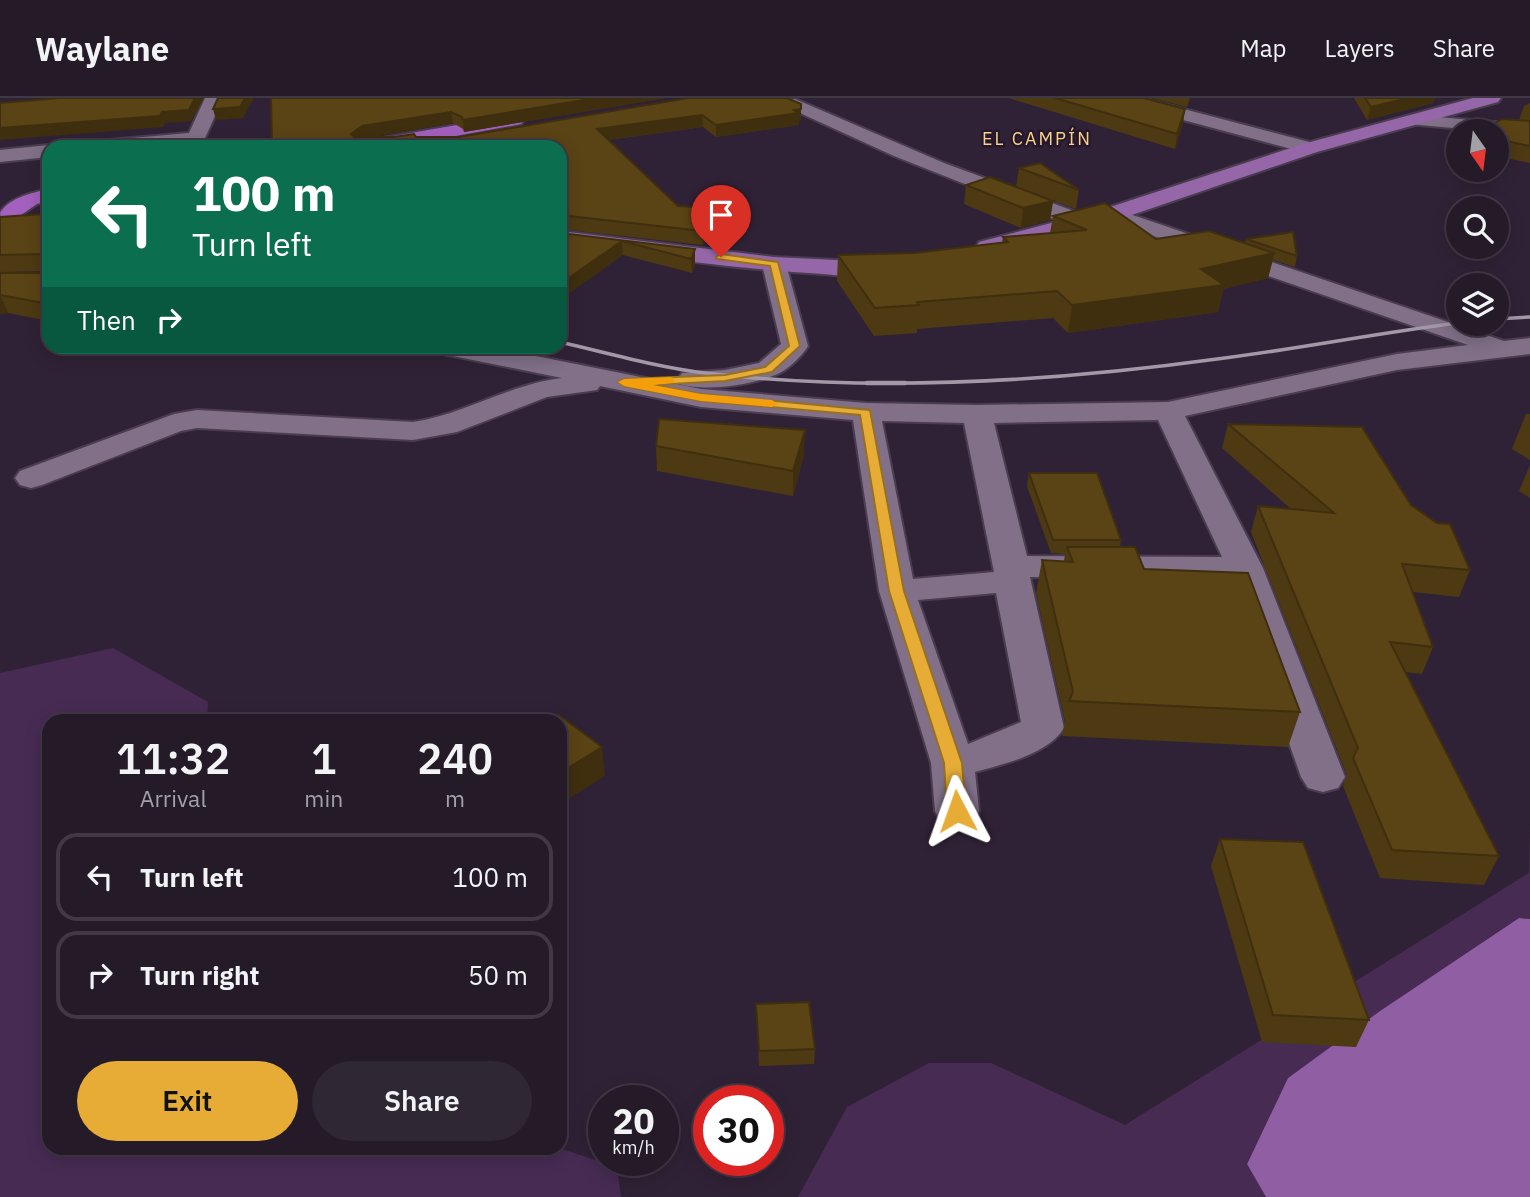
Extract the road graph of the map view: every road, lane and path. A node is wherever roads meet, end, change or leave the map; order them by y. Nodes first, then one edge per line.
1 (214, 98) edge
2 (1122, 98) edge
3 (1492, 98) edge
4 (795, 104) edge
5 (1415, 120) junction
6 (1530, 130) edge
7 (195, 140) edge
8 (413, 140) edge
9 (457, 140) edge
10 (1310, 148) junction
11 (42, 152) edge
12 (0, 156) edge
13 (42, 191) edge
14 (6, 192) edge
15 (42, 194) edge
16 (1112, 214) junction
17 (1082, 222) junction
18 (18, 223) edge
19 (567, 239) edge
20 (969, 252) edge
21 (774, 264) junction
22 (917, 264) edge
23 (1530, 346) edge
24 (1490, 350) junction
25 (483, 354) edge
26 (1530, 375) edge
27 (624, 382) junction
28 (1168, 411) junction
29 (866, 412) junction
30 (977, 414) junction
31 (31, 478) dead end
32 (1245, 568) junction
33 (1012, 574) junction
34 (897, 591) junction
35 (953, 763) junction
36 (1323, 776) dead end
37 (957, 811) dead end

1 - 7 street
2 - 10 street
3 - 5 main road
4 - 17 street
5 - 6 street
5 - 10 main road
8 - 9 highway
10 - 16 main road
11 - 12 street
13 - 14 highway
15 - 18 highway
16 - 17 main road
16 - 24 street
17 - 20 main road
19 - 21 main road
21 - 22 main road
21 - 27 street
23 - 24 street
24 - 26 street
24 - 28 street
25 - 27 street
27 - 29 street
27 - 31 street
28 - 30 street
28 - 32 street
29 - 30 street
29 - 34 street
30 - 33 street
32 - 33 street
32 - 36 street
33 - 34 street
33 - 35 street
34 - 35 street
35 - 37 street

